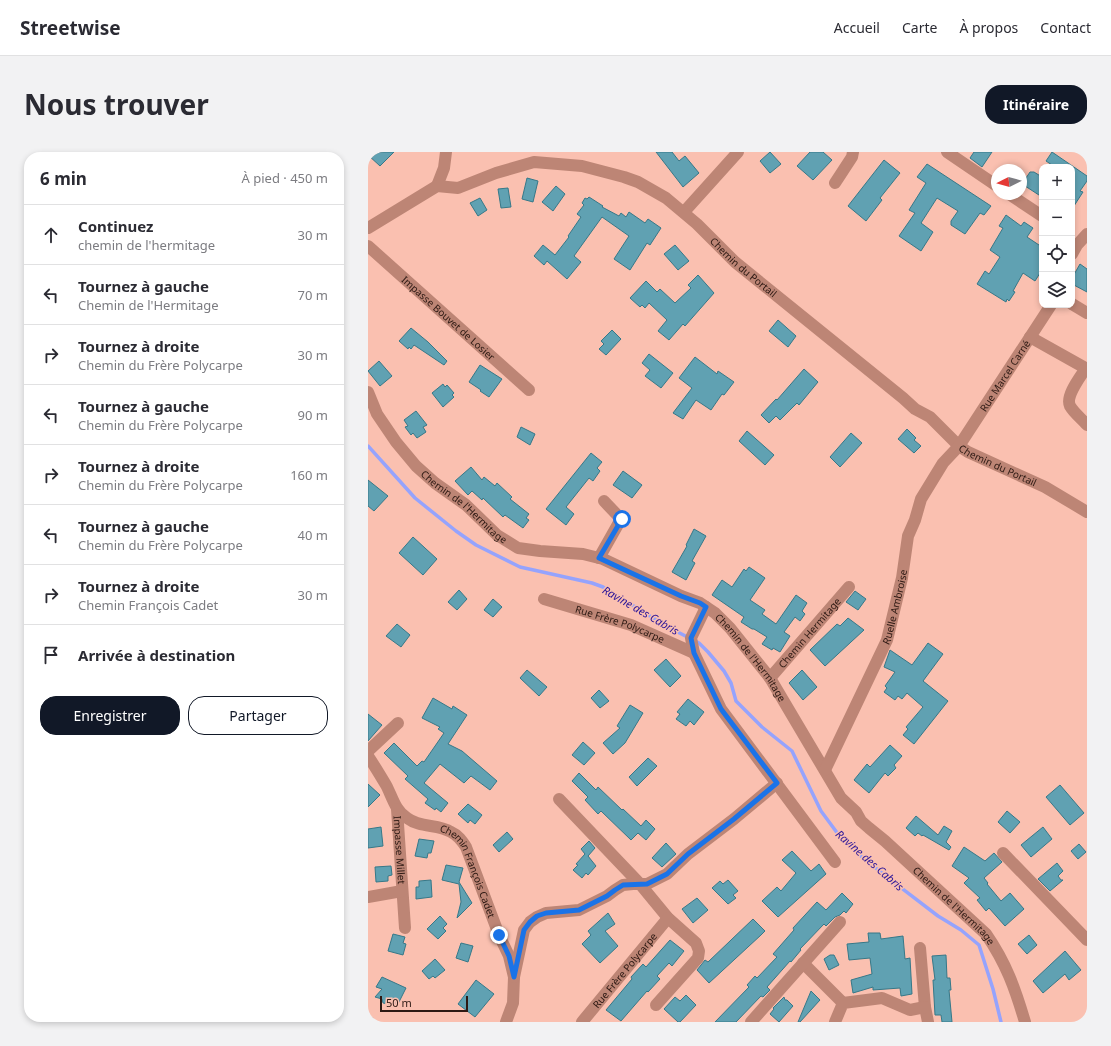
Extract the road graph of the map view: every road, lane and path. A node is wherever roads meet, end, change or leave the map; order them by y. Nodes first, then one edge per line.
1 (446, 152) edge
2 (738, 152) edge
3 (853, 152) edge
4 (946, 152) edge
5 (991, 182) edge
6 (835, 183) dead end
7 (437, 186) junction
8 (1018, 200) edge
9 (684, 212) junction
10 (1039, 214) edge
11 (368, 228) edge
12 (1080, 237) edge
13 (368, 246) edge
14 (1075, 248) edge
15 (1075, 306) edge
16 (1049, 308) edge
17 (1087, 313) edge
18 (1030, 337) junction
19 (1086, 369) edge
20 (529, 390) dead end
21 (368, 392) edge
22 (1087, 425) edge
23 (959, 446) junction
24 (604, 501) dead end
25 (1087, 512) edge
26 (599, 558) junction
27 (849, 587) dead end
28 (544, 599) dead end
29 (706, 607) junction
30 (694, 653) junction
31 (770, 678) junction
32 (398, 723) dead end
33 (368, 751) edge
34 (368, 756) edge
35 (825, 770) junction
36 (777, 783) junction
37 (559, 799) dead end
38 (397, 809) junction
39 (1003, 853) dead end
40 (835, 862) dead end
41 (640, 884) junction
42 (402, 891) junction
43 (368, 897) edge
44 (668, 918) junction
45 (840, 922) dead end
46 (405, 928) dead end
47 (1087, 940) edge
48 (920, 948) dead end
49 (803, 963) junction
50 (514, 977) junction
51 (843, 1003) junction
52 (656, 1005) dead end
53 (925, 1007) junction
54 (506, 1022) edge
55 (582, 1022) edge
56 (751, 1022) edge
57 (835, 1022) edge
58 (928, 1022) edge
59 (1026, 1022) edge

1 - 7 street
2 - 9 street
3 - 6 street
4 - 5 street
7 - 9 street, Chemin du Portail
7 - 11 street
8 - 10 street
9 - 23 street, Chemin du Portail
12 - 14 street
13 - 20 street, Impasse Bouvet de Losier
15 - 17 street
16 - 18 street, Rue Marcel Carné
18 - 19 street
18 - 23 street, Rue Marcel Carné
19 - 22 street
21 - 26 street, Chemin de l'Hermitage
23 - 25 street, Chemin du Portail
23 - 35 street, Ruelle Ambroise
24 - 26 street
26 - 29 street, Chemin de l'Hermitage
27 - 31 street, Chemin Hermitage
28 - 30 street, Rue Frère Polycarpe
29 - 30 street
29 - 31 street, Chemin de l'Hermitage
30 - 36 street
31 - 35 street, Chemin de l'Hermitage
32 - 33 street
34 - 38 street, Chemin François Cadet
35 - 59 street, Chemin de l'Hermitage
36 - 40 street
36 - 41 street
37 - 41 street
38 - 42 street, Impasse Millet
38 - 50 street, Chemin François Cadet
39 - 47 street
41 - 44 street
41 - 50 street
42 - 43 street, Impasse Millet
42 - 46 street, Impasse Millet
44 - 52 street
44 - 55 street, Rue Frère Polycarpe
45 - 49 street
48 - 53 street
49 - 51 street
49 - 56 street
50 - 54 street, Chemin François Cadet
51 - 53 street
51 - 57 street
53 - 58 street

